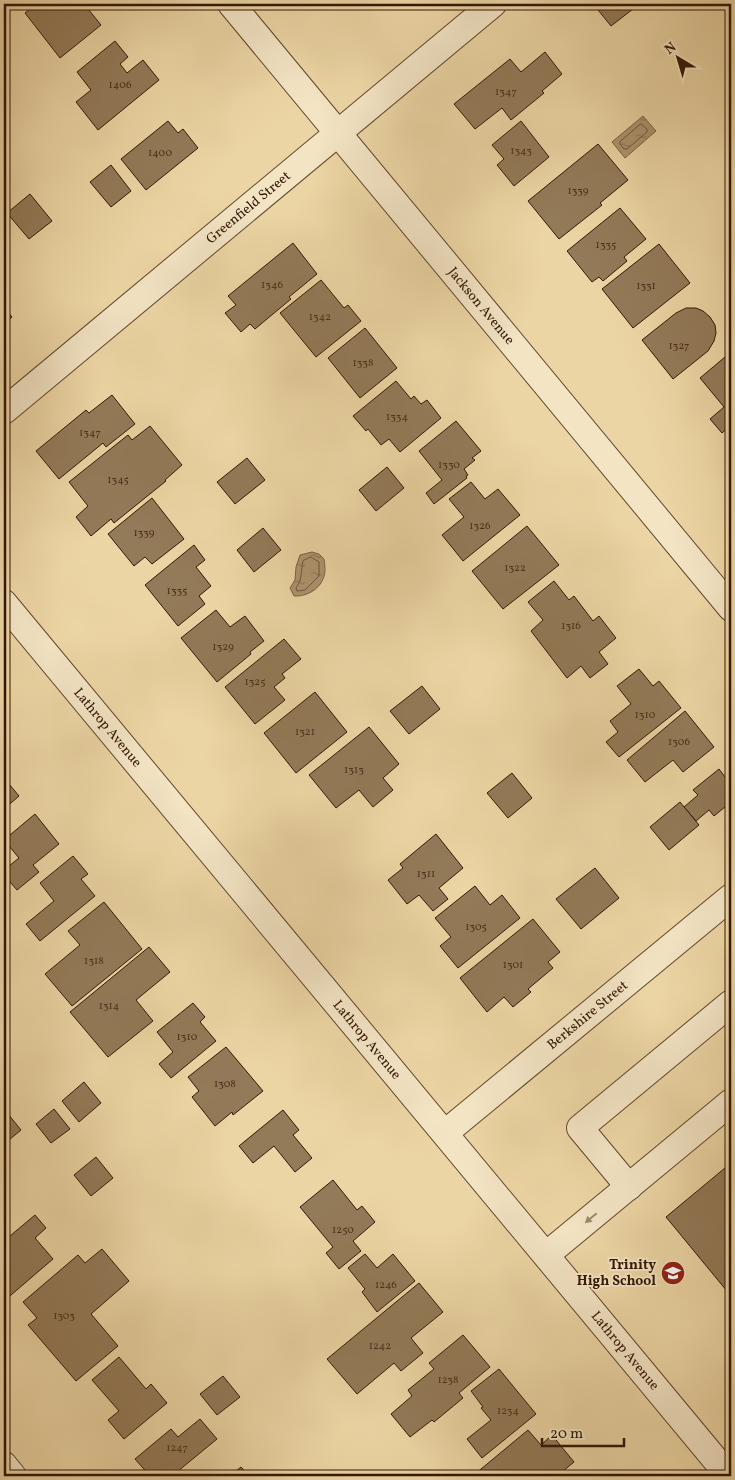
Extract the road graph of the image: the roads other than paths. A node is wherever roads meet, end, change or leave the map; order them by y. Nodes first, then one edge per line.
1 (231, 4) edge
2 (493, 4) edge
3 (338, 132) junction
4 (4, 411) edge
5 (4, 603) edge
6 (731, 608) edge
7 (731, 897) edge
8 (731, 1003) edge
9 (731, 1102) edge
10 (445, 1133) junction
11 (629, 1187) junction
12 (546, 1255) junction
13 (4, 1465) edge
14 (13, 1476) edge
15 (729, 1476) edge

1 - 3 street, Jackson Avenue
2 - 3 street, Greenfield Street
3 - 4 street, Greenfield Street
3 - 6 street, Jackson Avenue
5 - 10 street, Lathrop Avenue
7 - 10 street, Berkshire Street
8 - 11 street
9 - 11 street
10 - 12 street, Lathrop Avenue
11 -> 12 street
12 - 15 street, Lathrop Avenue
13 - 14 street

